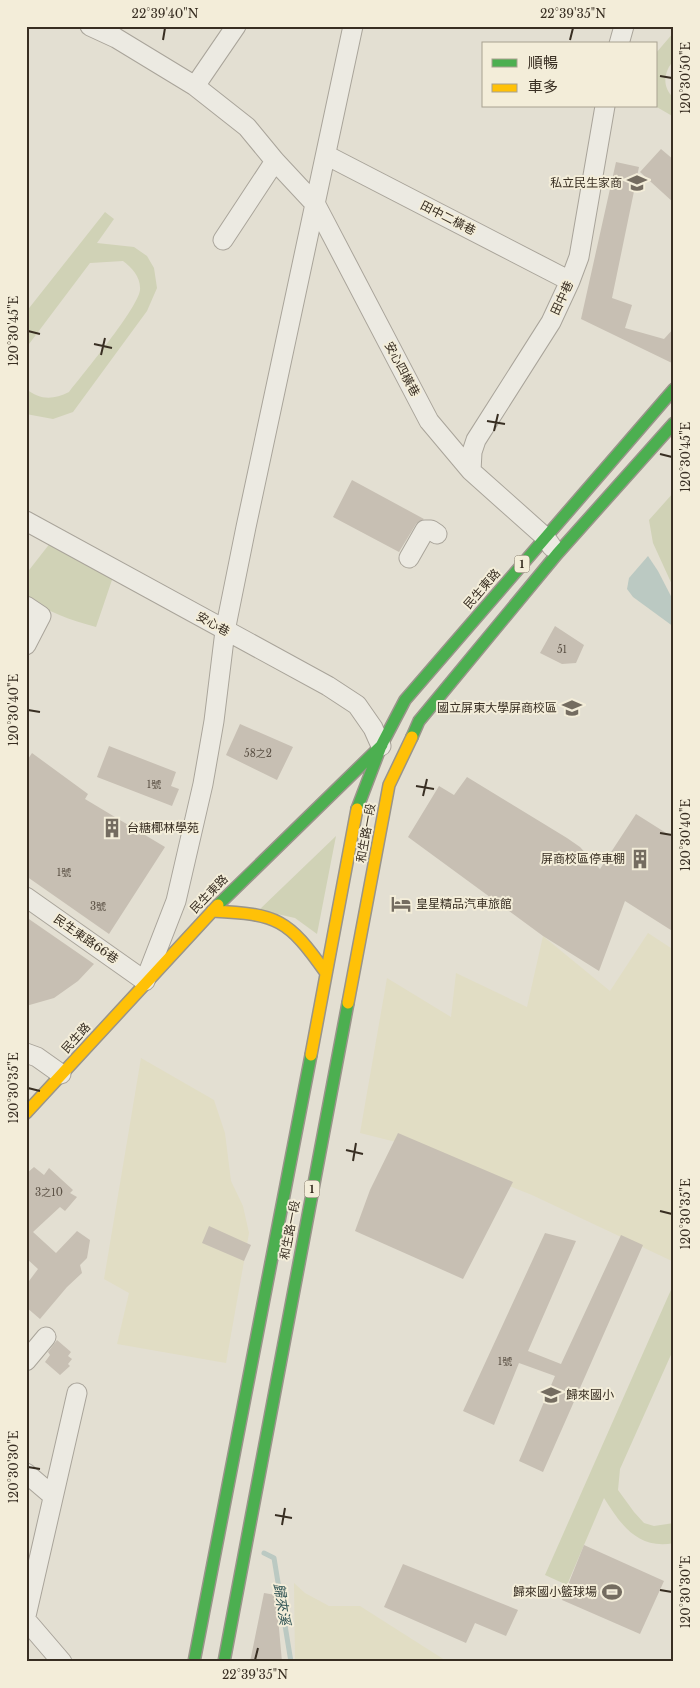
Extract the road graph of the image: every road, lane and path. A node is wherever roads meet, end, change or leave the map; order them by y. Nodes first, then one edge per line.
1 (90, 26) edge
2 (236, 26) edge
3 (353, 26) edge
4 (624, 26) edge
5 (118, 32) edge
6 (620, 42) edge
7 (195, 86) junction
8 (605, 108) edge
9 (326, 155) junction
10 (275, 161) junction
11 (316, 205) junction
12 (223, 240) dead end
13 (570, 281) junction
14 (674, 389) edge
15 (674, 424) edge
16 (471, 471) junction
17 (26, 521) edge
18 (437, 534) dead end
19 (545, 537) junction
20 (557, 554) junction
21 (409, 558) dead end
22 (26, 606) edge
23 (225, 632) junction
24 (26, 645) edge
25 (419, 721) junction
26 (381, 746) junction
27 (26, 897) edge
28 (212, 911) junction
29 (326, 973) junction
30 (146, 981) junction
31 (26, 1053) edge
32 (61, 1074) junction
33 (26, 1113) edge
34 (46, 1336) dead end
35 (26, 1361) edge
36 (77, 1393) dead end
37 (26, 1473) edge
38 (53, 1496) junction
39 (26, 1618) edge
40 (62, 1662) edge
41 (194, 1662) edge
42 (224, 1662) edge

1 - 5 street, 安心四橫巷
2 - 7 street
3 - 9 street
4 - 6 street
5 - 7 street, 安心四橫巷
7 - 10 street, 安心四橫巷
8 - 13 street, 田中巷
9 - 11 street
9 - 13 street, 田中二橫巷
10 - 11 street, 安心四橫巷
10 - 12 street
11 - 16 street, 安心四橫巷
11 - 23 street
13 - 16 street, 田中巷
14 - 19 main road, 民生東路 / 1
15 - 20 main road, 民生東路 / 1
16 - 19 street, 安心四橫巷
17 - 23 street, 安心巷
18 - 21 street
19 - 20 street, 安心四橫巷
19 - 26 main road, 民生東路 / 1
20 - 25 main road, 民生東路 / 1
22 - 24 street
23 - 26 street, 安心巷
23 - 30 street
25 - 26 main road, 民生東路
25 - 42 main road, 和生路一段 / 1
26 - 28 main road, 民生東路
26 - 29 main road, 和生路一段 / 1
27 - 30 street, 民生東路66巷
28 - 29 main road
28 - 30 main road, 民生東路
29 - 41 main road, 和生路一段 / 1
30 - 32 main road, 民生路
31 - 32 street
32 - 33 main road, 民生路
34 - 35 street
36 - 38 street
37 - 38 street
38 - 39 street
39 - 40 street

